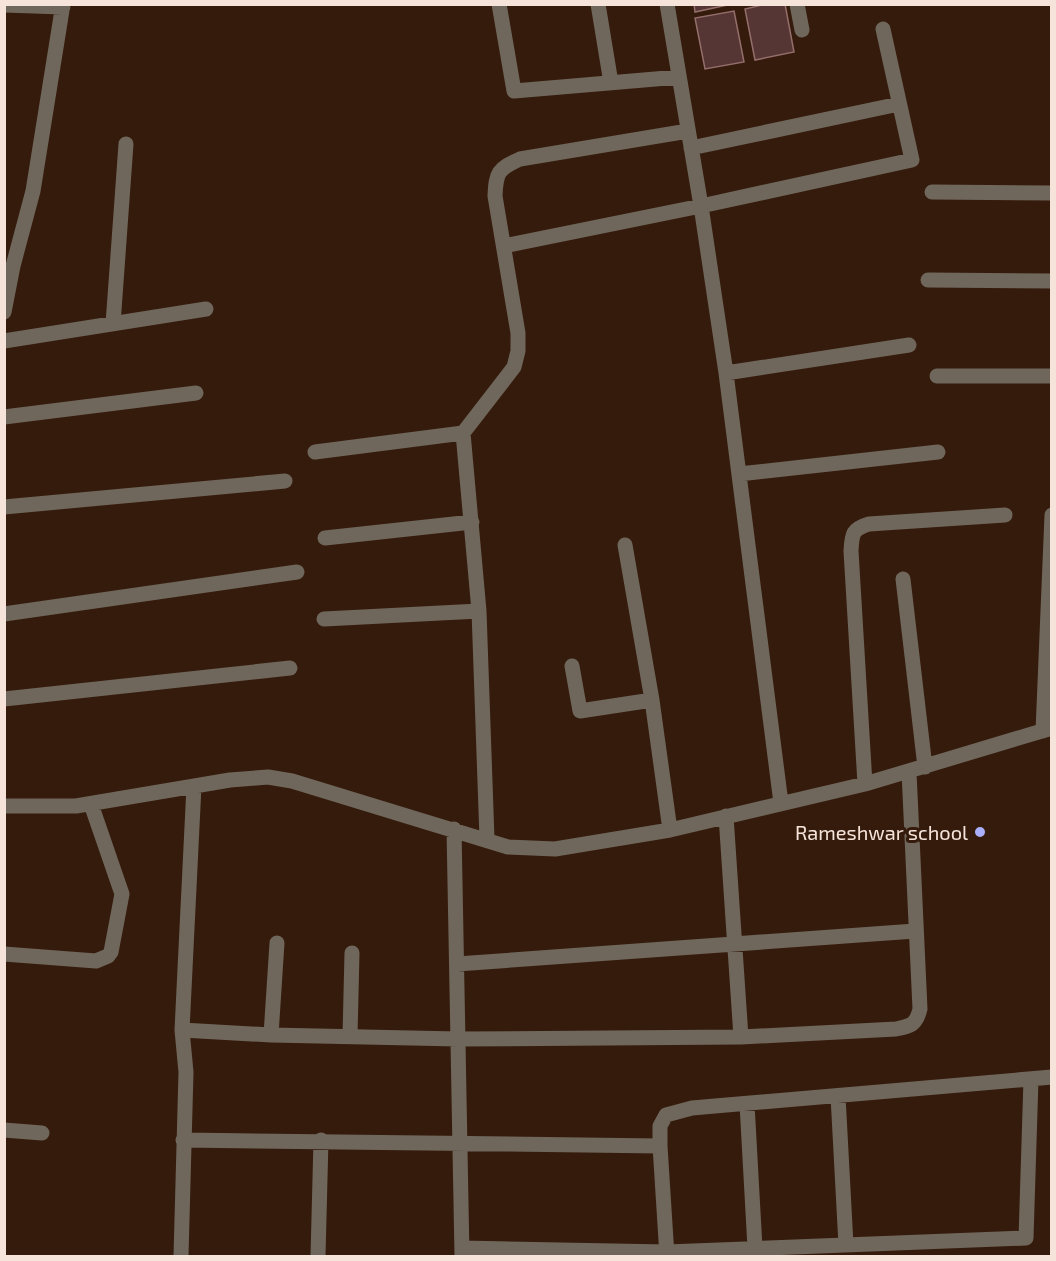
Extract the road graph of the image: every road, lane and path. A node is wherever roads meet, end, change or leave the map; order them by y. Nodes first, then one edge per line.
1 (499, 4) edge
2 (598, 4) edge
3 (666, 4) edge
4 (797, 4) edge
5 (4, 5) edge
6 (63, 6) edge
7 (802, 30) dead end
8 (883, 30) dead end
9 (679, 77) junction
10 (611, 83) junction
11 (899, 104) junction
12 (688, 131) junction
13 (126, 144) dead end
14 (691, 148) junction
15 (932, 192) dead end
16 (1052, 193) edge
17 (701, 206) junction
18 (504, 246) junction
19 (9, 265) edge
20 (928, 280) dead end
21 (1052, 281) edge
22 (206, 309) dead end
23 (4, 312) edge
24 (113, 324) junction
25 (4, 341) edge
26 (909, 345) dead end
27 (726, 373) junction
28 (937, 376) dead end
29 (1052, 376) edge
30 (196, 393) dead end
31 (4, 417) edge
32 (463, 433) junction
33 (315, 452) dead end
34 (938, 452) dead end
35 (739, 474) junction
36 (285, 481) dead end
37 (4, 507) edge
38 (1005, 515) dead end
39 (1052, 515) edge
40 (472, 522) junction
41 (325, 538) dead end
42 (625, 545) dead end
43 (1051, 555) edge
44 (297, 572) dead end
45 (903, 579) dead end
46 (479, 611) junction
47 (4, 614) edge
48 (324, 619) dead end
49 (572, 666) dead end
50 (290, 668) dead end
51 (4, 699) edge
52 (652, 700) junction
53 (1047, 730) edge
54 (926, 767) junction
55 (909, 772) junction
56 (865, 784) junction
57 (194, 786) junction
58 (781, 803) junction
59 (91, 804) junction
60 (4, 806) edge
61 (726, 816) junction
62 (454, 830) junction
63 (670, 830) junction
64 (487, 839) junction
65 (915, 931) junction
66 (277, 943) dead end
67 (735, 944) junction
68 (352, 953) dead end
69 (4, 954) edge
70 (457, 964) junction
71 (182, 1030) junction
72 (271, 1035) junction
73 (350, 1036) junction
74 (741, 1037) junction
75 (458, 1039) junction
76 (1052, 1077) edge
77 (1031, 1079) junction
78 (838, 1096) junction
79 (747, 1104) junction
80 (4, 1130) edge
81 (42, 1133) dead end
82 (183, 1140) junction
83 (321, 1140) junction
84 (460, 1143) junction
85 (660, 1146) junction
86 (846, 1245) junction
87 (755, 1248) junction
88 (462, 1252) edge
89 (667, 1254) edge
90 (181, 1257) edge
91 (318, 1257) edge

1 - 10 street
2 - 10 street
3 - 9 street
4 - 7 street
5 - 6 street
6 - 19 street
8 - 11 street
9 - 10 street
9 - 12 street
11 - 14 street
11 - 17 street
12 - 14 street
12 - 18 street
13 - 24 street
14 - 17 street
15 - 16 street
17 - 18 street
17 - 27 street
18 - 32 street
19 - 23 street
20 - 21 street
22 - 24 street
24 - 25 street
26 - 27 street
27 - 35 street
28 - 29 street
30 - 31 street
32 - 33 street
32 - 40 street
34 - 35 street
35 - 58 street
36 - 37 street
38 - 56 street
39 - 43 street
40 - 41 street
40 - 46 street
42 - 52 street
43 - 53 street
44 - 47 street
45 - 54 street
46 - 48 street
46 - 64 street
49 - 52 street
50 - 51 street
52 - 63 street
53 - 54 street
54 - 55 street
55 - 56 street
55 - 65 street
56 - 58 street
57 - 59 street
57 - 62 street
57 - 71 street
58 - 61 street
59 - 60 street
59 - 69 street
61 - 63 street
61 - 67 street
62 - 64 street
62 - 70 street
63 - 64 street
65 - 67 street
65 - 74 street
66 - 72 street
67 - 70 street
67 - 74 street
68 - 73 street
70 - 75 street
71 - 72 street
71 - 82 street
72 - 73 street
73 - 75 street
74 - 75 street
75 - 84 street
76 - 77 street
77 - 78 street
77 - 86 street
78 - 79 street
78 - 86 street
79 - 85 street
79 - 87 street
80 - 81 street
82 - 83 street
82 - 90 street
83 - 84 street
83 - 91 street
84 - 85 street
84 - 88 street
85 - 89 street
86 - 87 street
87 - 89 street
88 - 89 street

